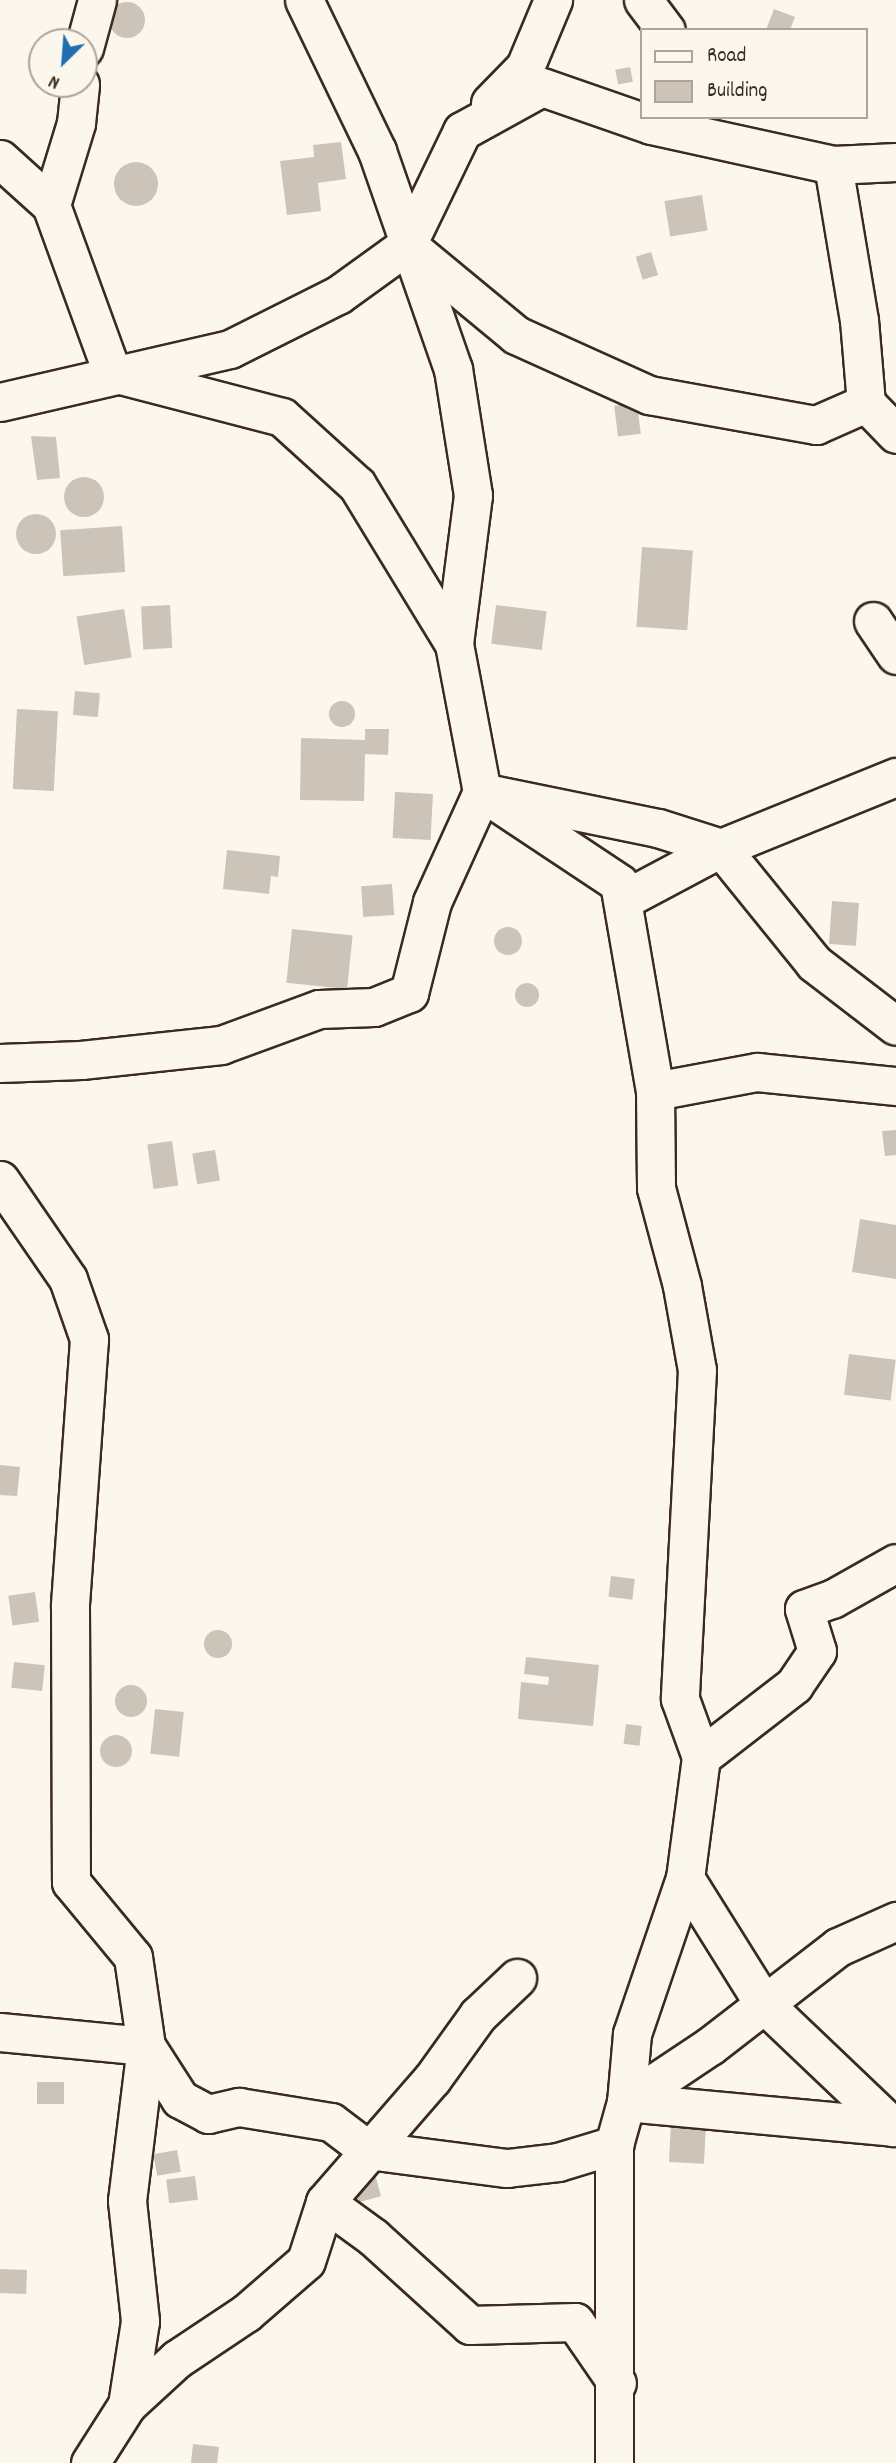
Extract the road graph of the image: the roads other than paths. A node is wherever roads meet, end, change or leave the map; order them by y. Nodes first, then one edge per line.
1 (97, 0) edge
2 (304, 0) edge
3 (553, 0) edge
4 (643, 0) edge
5 (89, 28) edge
6 (664, 28) edge
7 (79, 98) edge
8 (739, 119) edge
9 (462, 131) junction
10 (762, 146) junction
11 (0, 159) edge
12 (896, 162) edge
13 (833, 165) junction
14 (51, 205) junction
15 (407, 245) junction
16 (113, 373) junction
17 (0, 402) edge
18 (866, 403) junction
19 (896, 434) edge
20 (873, 621) dead end
21 (454, 644) junction
22 (896, 655) edge
23 (896, 777) edge
24 (482, 792) junction
25 (721, 848) junction
26 (623, 900) junction
27 (896, 1026) edge
28 (0, 1063) edge
29 (896, 1086) edge
30 (655, 1091) junction
31 (0, 1180) edge
32 (896, 1563) edge
33 (701, 1757) junction
34 (685, 1878) junction
35 (896, 1922) edge
36 (517, 1978) dead end
37 (763, 2003) junction
38 (0, 2032) edge
39 (146, 2046) junction
40 (626, 2102) junction
41 (895, 2127) edge
42 (614, 2145) junction
43 (368, 2150) junction
44 (326, 2202) junction
45 (617, 2383) junction
46 (127, 2405) junction
47 (90, 2463) edge
48 (614, 2463) edge

1 - 5 street
2 - 15 street
3 - 9 street
4 - 6 street
7 - 14 street
8 - 10 street
9 - 10 street
9 - 15 street
10 - 13 street
11 - 14 street
12 - 13 street
13 - 18 street
14 - 16 street
15 - 16 street
15 - 18 street
15 - 21 street
16 - 17 street
16 - 21 street
18 - 19 street
20 - 22 street
21 - 24 street
23 - 25 street
24 - 25 street
24 - 26 street
24 - 28 street
25 - 26 street
25 - 27 street
26 - 30 street
29 - 30 street
30 - 33 street
31 - 39 street
32 - 33 street
33 - 34 street
34 - 37 street
34 - 40 street
35 - 37 street
36 - 43 street
37 - 40 street
37 - 41 street
38 - 39 street
39 - 43 street
39 - 46 street
40 - 41 street
40 - 42 street
42 - 43 street
42 - 45 street
43 - 44 street
44 - 45 street
44 - 46 street
45 - 48 street
46 - 47 street

